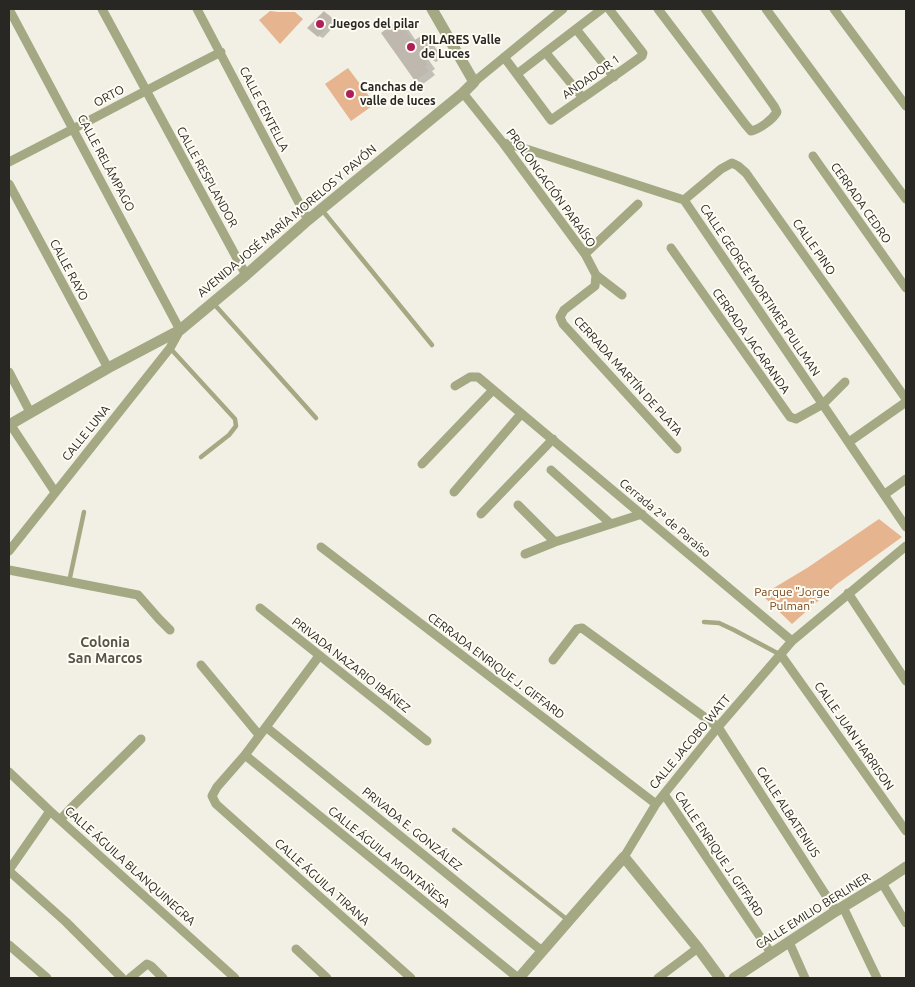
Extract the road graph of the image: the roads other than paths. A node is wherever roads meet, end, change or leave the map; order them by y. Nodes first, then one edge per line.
1 (9, 9) edge
2 (102, 9) edge
3 (198, 9) edge
4 (432, 9) edge
5 (563, 9) edge
6 (602, 9) edge
7 (609, 9) edge
8 (658, 9) edge
9 (705, 9) edge
10 (766, 9) edge
11 (837, 10) edge
12 (576, 29) junction
13 (221, 52) junction
14 (546, 53) junction
15 (504, 57) junction
16 (517, 74) junction
17 (614, 77) junction
18 (474, 82) junction
19 (145, 91) junction
20 (463, 92) junction
21 (582, 98) junction
22 (906, 106) edge
23 (74, 129) junction
24 (503, 144) junction
25 (813, 156) dead end
26 (9, 162) edge
27 (9, 184) edge
28 (906, 199) edge
29 (684, 200) junction
30 (638, 204) dead end
31 (321, 209) junction
32 (308, 220) junction
33 (671, 248) dead end
34 (585, 254) junction
35 (596, 275) junction
36 (246, 276) junction
37 (906, 288) edge
38 (622, 295) dead end
39 (213, 303) junction
40 (180, 330) junction
41 (432, 345) dead end
42 (170, 348) junction
43 (108, 368) junction
44 (9, 372) edge
45 (845, 382) dead end
46 (455, 386) dead end
47 (493, 390) junction
48 (906, 400) edge
49 (823, 404) junction
50 (30, 412) junction
51 (522, 414) junction
52 (316, 418) dead end
53 (9, 424) edge
54 (553, 439) junction
55 (849, 442) junction
56 (677, 449) dead end
57 (201, 457) dead end
58 (422, 464) dead end
59 (552, 470) dead end
60 (906, 479) edge
61 (55, 492) junction
62 (454, 492) dead end
63 (885, 494) junction
64 (518, 505) dead end
65 (84, 512) dead end
66 (481, 514) dead end
67 (642, 514) junction
68 (612, 524) junction
69 (906, 527) edge
70 (555, 542) junction
71 (906, 546) edge
72 (321, 547) dead end
73 (9, 551) edge
74 (524, 554) dead end
75 (9, 574) edge
76 (69, 582) junction
77 (848, 593) junction
78 (260, 608) dead end
79 (704, 622) dead end
80 (170, 630) dead end
81 (792, 641) junction
82 (781, 655) junction
83 (319, 656) junction
84 (554, 660) dead end
85 (200, 665) dead end
86 (906, 681) edge
87 (266, 727) junction
88 (718, 727) junction
89 (259, 735) junction
90 (141, 739) dead end
91 (427, 741) dead end
92 (245, 755) junction
93 (9, 772) edge
94 (664, 794) junction
95 (656, 804) junction
96 (50, 812) junction
97 (60, 820) junction
98 (454, 830) dead end
99 (906, 831) edge
100 (624, 857) junction
101 (906, 867) edge
102 (9, 871) edge
103 (882, 883) junction
104 (839, 909) junction
105 (569, 921) junction
106 (906, 923) edge
107 (789, 942) junction
108 (9, 945) edge
109 (698, 948) junction
110 (296, 949) dead end
111 (542, 951) junction
112 (771, 953) junction
113 (46, 978) edge
114 (122, 978) edge
115 (130, 978) edge
116 (163, 978) edge
117 (235, 978) edge
118 (327, 978) edge
119 (411, 978) edge
120 (519, 978) edge
121 (658, 978) edge
122 (720, 978) edge
123 (734, 978) edge
124 (805, 978) edge
125 (877, 978) edge

1 - 23 street, CALLE RELÁMPAGO
2 - 19 street, CALLE RESPLANDOR
3 - 13 street, CALLE CENTELLA
4 - 18 street
5 - 15 street, AVENIDA JOSÉ MARÍA MORELOS Y PAVÓN
6 - 12 street
7 - 17 street, ANDADOR 1
8 - 9 street
10 - 28 street
11 - 22 street
12 - 14 street
12 - 17 street
13 - 19 street, ORTO
13 - 32 street, CALLE CENTELLA
14 - 16 street
14 - 21 street
15 - 16 street
15 - 18 street, AVENIDA JOSÉ MARÍA MORELOS Y PAVÓN
16 - 21 street, ANDADOR 1
17 - 21 street, ANDADOR 1
18 - 20 street, AVENIDA JOSÉ MARÍA MORELOS Y PAVÓN
19 - 23 street, ORTO
19 - 36 street, CALLE RESPLANDOR
20 - 24 street, PROLONGACIÓN PARAÍSO
20 - 31 street, AVENIDA JOSÉ MARÍA MORELOS Y PAVÓN
23 - 26 street, ORTO
23 - 40 street, CALLE RELÁMPAGO
24 - 29 street, CALLE GEORGE MORTIMER PULLMAN
24 - 34 street, PROLONGACIÓN PARAÍSO
25 - 37 street, CERRADA CEDRO
27 - 43 street, CALLE RAYO
29 - 48 street, CALLE PINO
29 - 49 street, CALLE GEORGE MORTIMER PULLMAN
30 - 34 street
31 - 32 street, AVENIDA JOSÉ MARÍA MORELOS Y PAVÓN
31 - 41 lane
32 - 36 street, AVENIDA JOSÉ MARÍA MORELOS Y PAVÓN
33 - 49 street, CERRADA JACARANDA
34 - 35 street, PROLONGACIÓN PARAÍSO
35 - 38 street, PROLONGACIÓN PARAÍSO
35 - 56 street, CERRADA MARTÍN DE PLATA
36 - 39 street, AVENIDA JOSÉ MARÍA MORELOS Y PAVÓN
39 - 40 street, AVENIDA JOSÉ MARÍA MORELOS Y PAVÓN
39 - 52 lane
40 - 42 street, CALLE LUNA
40 - 43 street, AVENIDA JOSÉ MARÍA MORELOS Y PAVÓN
42 - 57 lane
42 - 61 street, CALLE LUNA
43 - 50 street, AVENIDA JOSÉ MARÍA MORELOS Y PAVÓN
44 - 50 street
45 - 49 street, CERRADA JACARANDA
46 - 47 street, Cerrada 2ª de Paraíso
47 - 51 street, Cerrada 2ª de Paraíso
47 - 58 street
48 - 55 street
49 - 55 street, CALLE GEORGE MORTIMER PULLMAN
50 - 53 street, AVENIDA JOSÉ MARÍA MORELOS Y PAVÓN
51 - 54 street, Cerrada 2ª de Paraíso
51 - 62 street
53 - 61 street
54 - 66 street
54 - 67 street, Cerrada 2ª de Paraíso
55 - 63 street, CALLE GEORGE MORTIMER PULLMAN
59 - 68 street
60 - 63 street
61 - 73 street, CALLE LUNA
63 - 69 street, CALLE GEORGE MORTIMER PULLMAN
64 - 70 street
65 - 76 lane
67 - 68 street
67 - 81 street, Cerrada 2ª de Paraíso
68 - 70 street
70 - 74 street
71 - 77 street, CALLE JACOBO WATT
72 - 95 street, CERRADA ENRIQUE J. GIFFARD
75 - 76 street
76 - 80 street
77 - 81 street, CALLE JACOBO WATT
77 - 86 street
78 - 83 street, PRIVADA NAZARIO IBÁÑEZ
79 - 82 lane
81 - 82 street, CALLE JACOBO WATT
82 - 88 street, CALLE JACOBO WATT
82 - 99 street, CALLE JUAN HARRISON
83 - 87 street
83 - 91 street, PRIVADA NAZARIO IBÁÑEZ
84 - 88 street
85 - 89 street
87 - 89 street
87 - 111 street, PRIVADA E. GONZÁLEZ
88 - 94 street, CALLE JACOBO WATT
88 - 104 street, CALLE ALBATENIUS
89 - 92 street
90 - 97 street
92 - 119 street, CALLE ÁGUILA TIRANA
92 - 120 street, CALLE ÁGUILA MONTAÑESA
93 - 96 street, CALLE ÁGUILA BLANQUINEGRA
94 - 95 street, CALLE JACOBO WATT
94 - 112 street, CALLE ENRIQUE J. GIFFARD
95 - 100 street, CALLE JACOBO WATT
96 - 97 street, CALLE ÁGUILA BLANQUINEGRA
96 - 102 street
97 - 117 street, CALLE ÁGUILA BLANQUINEGRA
98 - 105 lane
100 - 105 street, CALLE JACOBO WATT
100 - 109 street
101 - 103 street, CALLE EMILIO BERLINER
102 - 114 street
103 - 104 street, CALLE EMILIO BERLINER
103 - 106 street
104 - 107 street, CALLE EMILIO BERLINER
104 - 125 street, CALLE ALBATENIUS
105 - 111 street, CALLE JACOBO WATT
107 - 112 street, CALLE EMILIO BERLINER
107 - 124 street
108 - 113 street
109 - 121 street
109 - 122 street
110 - 118 street
111 - 120 street, CALLE JACOBO WATT
112 - 123 street, CALLE EMILIO BERLINER
115 - 116 street

